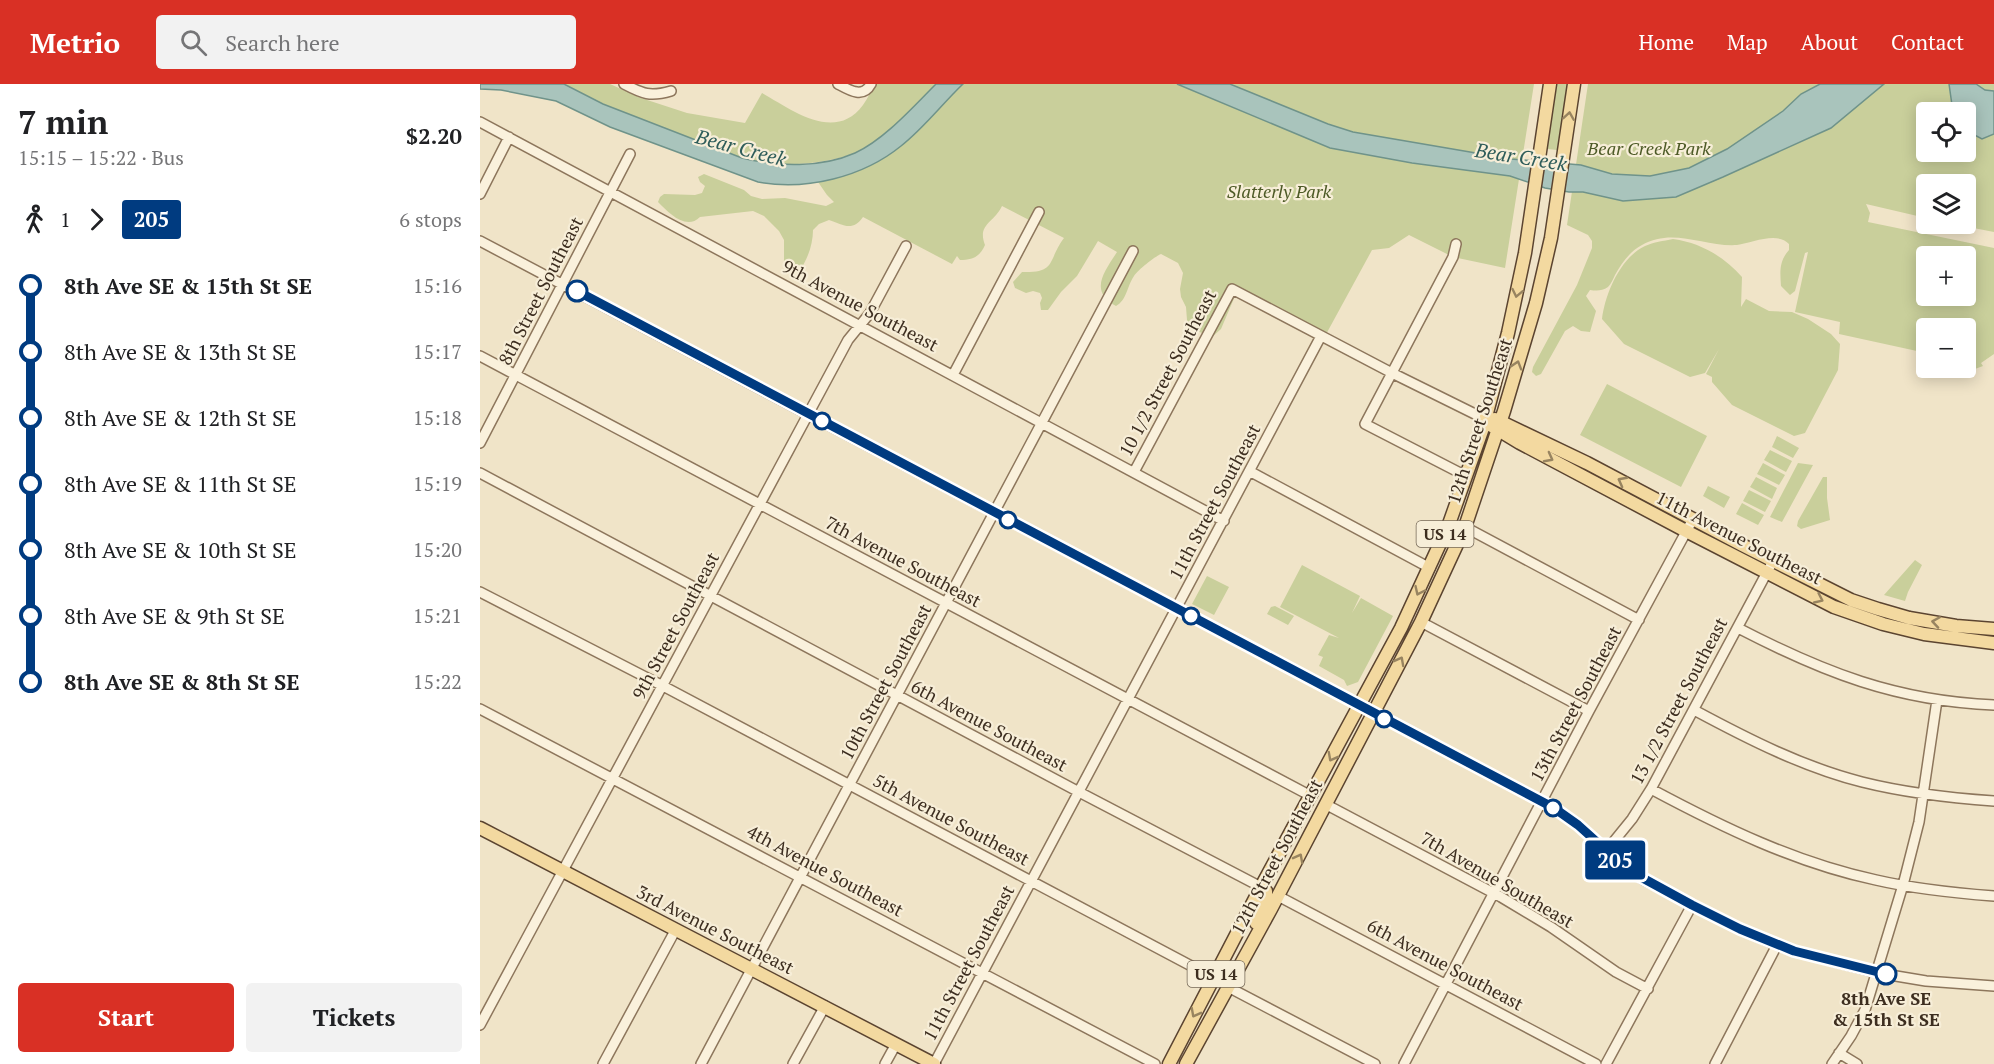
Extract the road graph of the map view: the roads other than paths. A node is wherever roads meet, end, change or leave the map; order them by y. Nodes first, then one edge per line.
1 (624, 84) edge
2 (838, 84) edge
3 (1550, 84) edge
4 (1574, 84) edge
5 (870, 86) edge
6 (671, 91) dead end
7 (480, 122) edge
8 (509, 137) junction
9 (630, 154) dead end
10 (611, 191) junction
11 (480, 194) edge
12 (1039, 212) dead end
13 (480, 241) edge
14 (1456, 244) dead end
15 (906, 246) dead end
16 (1133, 251) dead end
17 (564, 284) junction
18 (1232, 289) joint
19 (860, 326) junction
20 (1321, 336) junction
21 (480, 356) edge
22 (1392, 373) junction
23 (517, 375) junction
24 (953, 375) junction
25 (809, 414) junction
26 (1485, 419) junction
27 (1042, 422) junction
28 (1499, 425) junction
29 (480, 443) edge
30 (1134, 472) junction
31 (1251, 472) junction
32 (480, 473) edge
33 (1466, 476) junction
34 (759, 505) junction
35 (994, 513) junction
36 (1693, 519) junction
37 (1224, 521) junction
38 (1464, 527) junction
39 (1686, 531) junction
40 (1773, 561) junction
41 (1430, 568) junction
42 (1767, 573) junction
43 (480, 592) edge
44 (711, 596) junction
45 (946, 604) junction
46 (1178, 609) junction
47 (1639, 620) junction
48 (1421, 622) junction
49 (1738, 628) junction
50 (1994, 629) edge
51 (1994, 642) edge
52 (663, 686) junction
53 (898, 696) junction
54 (1128, 700) junction
55 (1937, 700) junction
56 (1994, 705) edge
57 (1359, 706) junction
58 (480, 709) edge
59 (1694, 710) junction
60 (1589, 711) junction
61 (1373, 713) junction
62 (612, 779) junction
63 (850, 785) junction
64 (1651, 789) junction
65 (1079, 792) junction
66 (1923, 794) junction
67 (1311, 796) junction
68 (1994, 801) edge
69 (1543, 802) junction
70 (1327, 805) junction
71 (480, 828) edge
72 (1288, 837) junction
73 (1606, 851) junction
74 (563, 873) junction
75 (801, 877) junction
76 (1031, 882) junction
77 (1903, 885) junction
78 (1261, 887) junction
79 (1494, 893) junction
80 (1278, 896) junction
81 (1994, 896) edge
82 (1692, 905) junction
83 (676, 929) junction
84 (1252, 945) junction
85 (1777, 945) junction
86 (752, 968) junction
87 (983, 972) junction
88 (1878, 973) junction
89 (1214, 978) junction
90 (1446, 984) junction
91 (1994, 986) edge
92 (1228, 987) junction
93 (1648, 989) junction
94 (825, 1006) junction
95 (480, 1025) edge
96 (896, 1044) junction
97 (1839, 1053) junction
98 (603, 1064) edge
99 (701, 1064) edge
100 (794, 1064) edge
101 (885, 1064) edge
102 (934, 1064) edge
103 (1155, 1064) edge
104 (1169, 1064) edge
105 (1186, 1064) edge
106 (1375, 1064) edge
107 (1404, 1064) edge
108 (1596, 1064) edge
109 (1606, 1064) edge
110 (1715, 1064) edge
111 (1832, 1064) edge
112 (1857, 1064) edge

1 - 6 street
2 - 5 street
3 -> 26 main road, 12th Street Southeast / US 14
28 -> 4 main road, 12th Street Southeast / US 14
7 - 8 street, 9th Avenue Southeast
8 - 10 street, 9th Avenue Southeast
8 - 11 street
9 - 10 street, 8th Street Southeast
10 - 17 street, 8th Street Southeast
10 - 19 street, 9th Avenue Southeast
12 - 24 street
13 - 17 street
14 - 22 street
15 - 19 street, 9th Street Southeast
16 - 27 street, 10th Street Southeast
17 - 23 street, 8th Street Southeast
17 - 25 street
18 - 20 street, 11th Avenue Southeast
18 - 30 street, 10 1/2 Street Southeast
19 - 24 street, 9th Avenue Southeast
19 - 25 street, 9th Street Southeast
20 - 22 street, 11th Avenue Southeast
20 - 31 street, 11th Street Southeast
21 - 23 street, 7th Avenue Southeast
22 - 26 street, 11th Avenue Southeast
22 - 33 street
23 - 29 street, 8th Street Southeast
23 - 34 street, 7th Avenue Southeast
24 - 27 street, 9th Avenue Southeast
25 - 34 street, 9th Street Southeast
25 - 35 street
26 - 28 main road, 11th Avenue Southeast
26 - 33 main road, 12th Street Southeast / US 14
27 - 30 street, 9th Avenue Southeast
27 - 35 street, 10th Street Southeast
36 -> 28 main road, 11th Avenue Southeast
28 - 38 main road, 12th Street Southeast / US 14
28 -> 39 main road, 11th Avenue Southeast
30 - 37 street, 9th Avenue Southeast
31 - 37 street, 11th Street Southeast
31 - 41 street
32 - 44 street, 6th Avenue Southeast
33 - 41 main road, 12th Street Southeast / US 14
34 - 44 street, 9th Street Southeast
34 - 45 street, 7th Avenue Southeast
35 - 45 street, 10th Street Southeast
35 - 46 street
36 - 39 street, 13th Street Southeast
36 - 40 main road, 11th Avenue Southeast
37 - 46 street, 11th Street Southeast
38 - 47 street
38 - 48 main road, 12th Street Southeast / US 14
39 - 42 main road, 11th Avenue Southeast
39 - 47 street, 13th Street Southeast
40 - 42 street, 13 1/2 Street Southeast
50 -> 40 main road, 11th Avenue Southeast
41 -> 57 main road, 12th Street Southeast / US 14
42 - 49 street, 13 1/2 Street Southeast
42 -> 51 main road, 11th Avenue Southeast
43 - 52 street, 5th Avenue Southeast
44 - 52 street, 9th Street Southeast
44 - 53 street, 6th Avenue Southeast
45 - 53 street, 10th Street Southeast
45 - 54 street, 7th Avenue Southeast
46 - 54 street, 11th Street Southeast
46 - 57 street
47 - 60 street, 13th Street Southeast
48 - 60 street
61 -> 48 main road, 12th Street Southeast / US 14
49 - 55 street
49 - 59 street, 13 1/2 Street Southeast
52 - 62 street, 9th Street Southeast
52 - 63 street, 5th Avenue Southeast
53 - 63 street, 10th Street Southeast
53 - 65 street, 6th Avenue Southeast
54 - 65 street, 11th Street Southeast
54 - 67 street, 7th Avenue Southeast
55 - 56 street
55 - 66 street
57 - 61 street
57 -> 67 main road, 12th Street Southeast / US 14
58 - 62 street, 4th Avenue Southeast
59 - 64 street, 13 1/2 Street Southeast
59 - 66 street
60 - 69 street, 13th Street Southeast
61 - 69 street
61 - 70 main road, 12th Street Southeast / US 14
62 - 74 street, 9th Street Southeast
62 - 75 street, 4th Avenue Southeast
63 - 75 street, 10th Street Southeast
63 - 76 street, 5th Avenue Southeast
64 - 73 street, 13 1/2 Street Southeast
64 - 77 street
65 - 76 street, 11th Street Southeast
65 - 78 street, 6th Avenue Southeast
66 - 68 street
66 - 77 street
67 - 72 main road, 12th Street Southeast / US 14
69 - 73 street
69 - 79 street, 13th Street Southeast
70 - 79 street, 7th Avenue Southeast
80 -> 70 main road, 12th Street Southeast / US 14
71 - 74 main road, 3rd Avenue Southeast
72 - 78 main road, 12th Street Southeast / US 14
72 - 80 main road
73 - 82 street
74 - 83 main road, 3rd Avenue Southeast
74 - 95 street, 9th Street Southeast
75 - 86 street, 10th Street Southeast
75 - 87 street, 4th Avenue Southeast
76 - 87 street, 11th Street Southeast
76 - 89 street, 5th Avenue Southeast
77 - 81 street
77 - 88 street
78 - 84 main road
78 - 89 main road, 12th Street Southeast / US 14
79 - 90 street, 13th Street Southeast
79 - 93 street, 7th Avenue Southeast
80 - 84 main road, 12th Street Southeast / US 14
80 - 90 street, 6th Avenue Southeast
82 - 85 street
82 - 93 street
83 - 86 main road, 3rd Avenue Southeast
83 - 98 street
84 - 92 main road, 12th Street Southeast / US 14
85 - 88 street
85 - 110 street
86 - 94 main road, 3rd Avenue Southeast
86 - 99 street, 10th Street Southeast
87 - 102 street, 11th Street Southeast
87 - 103 street, 4th Avenue Southeast
88 - 91 street
88 - 97 street
89 -> 104 main road, 12th Street Southeast / US 14
90 - 107 street, 13th Street Southeast
90 - 108 street, 6th Avenue Southeast
92 - 105 main road, 12th Street Southeast / US 14
92 - 106 street
93 - 109 street
94 - 96 main road, 3rd Avenue Southeast
94 - 100 street
96 - 101 street
96 - 102 main road, 3rd Avenue Southeast
97 - 111 street
97 - 112 street

